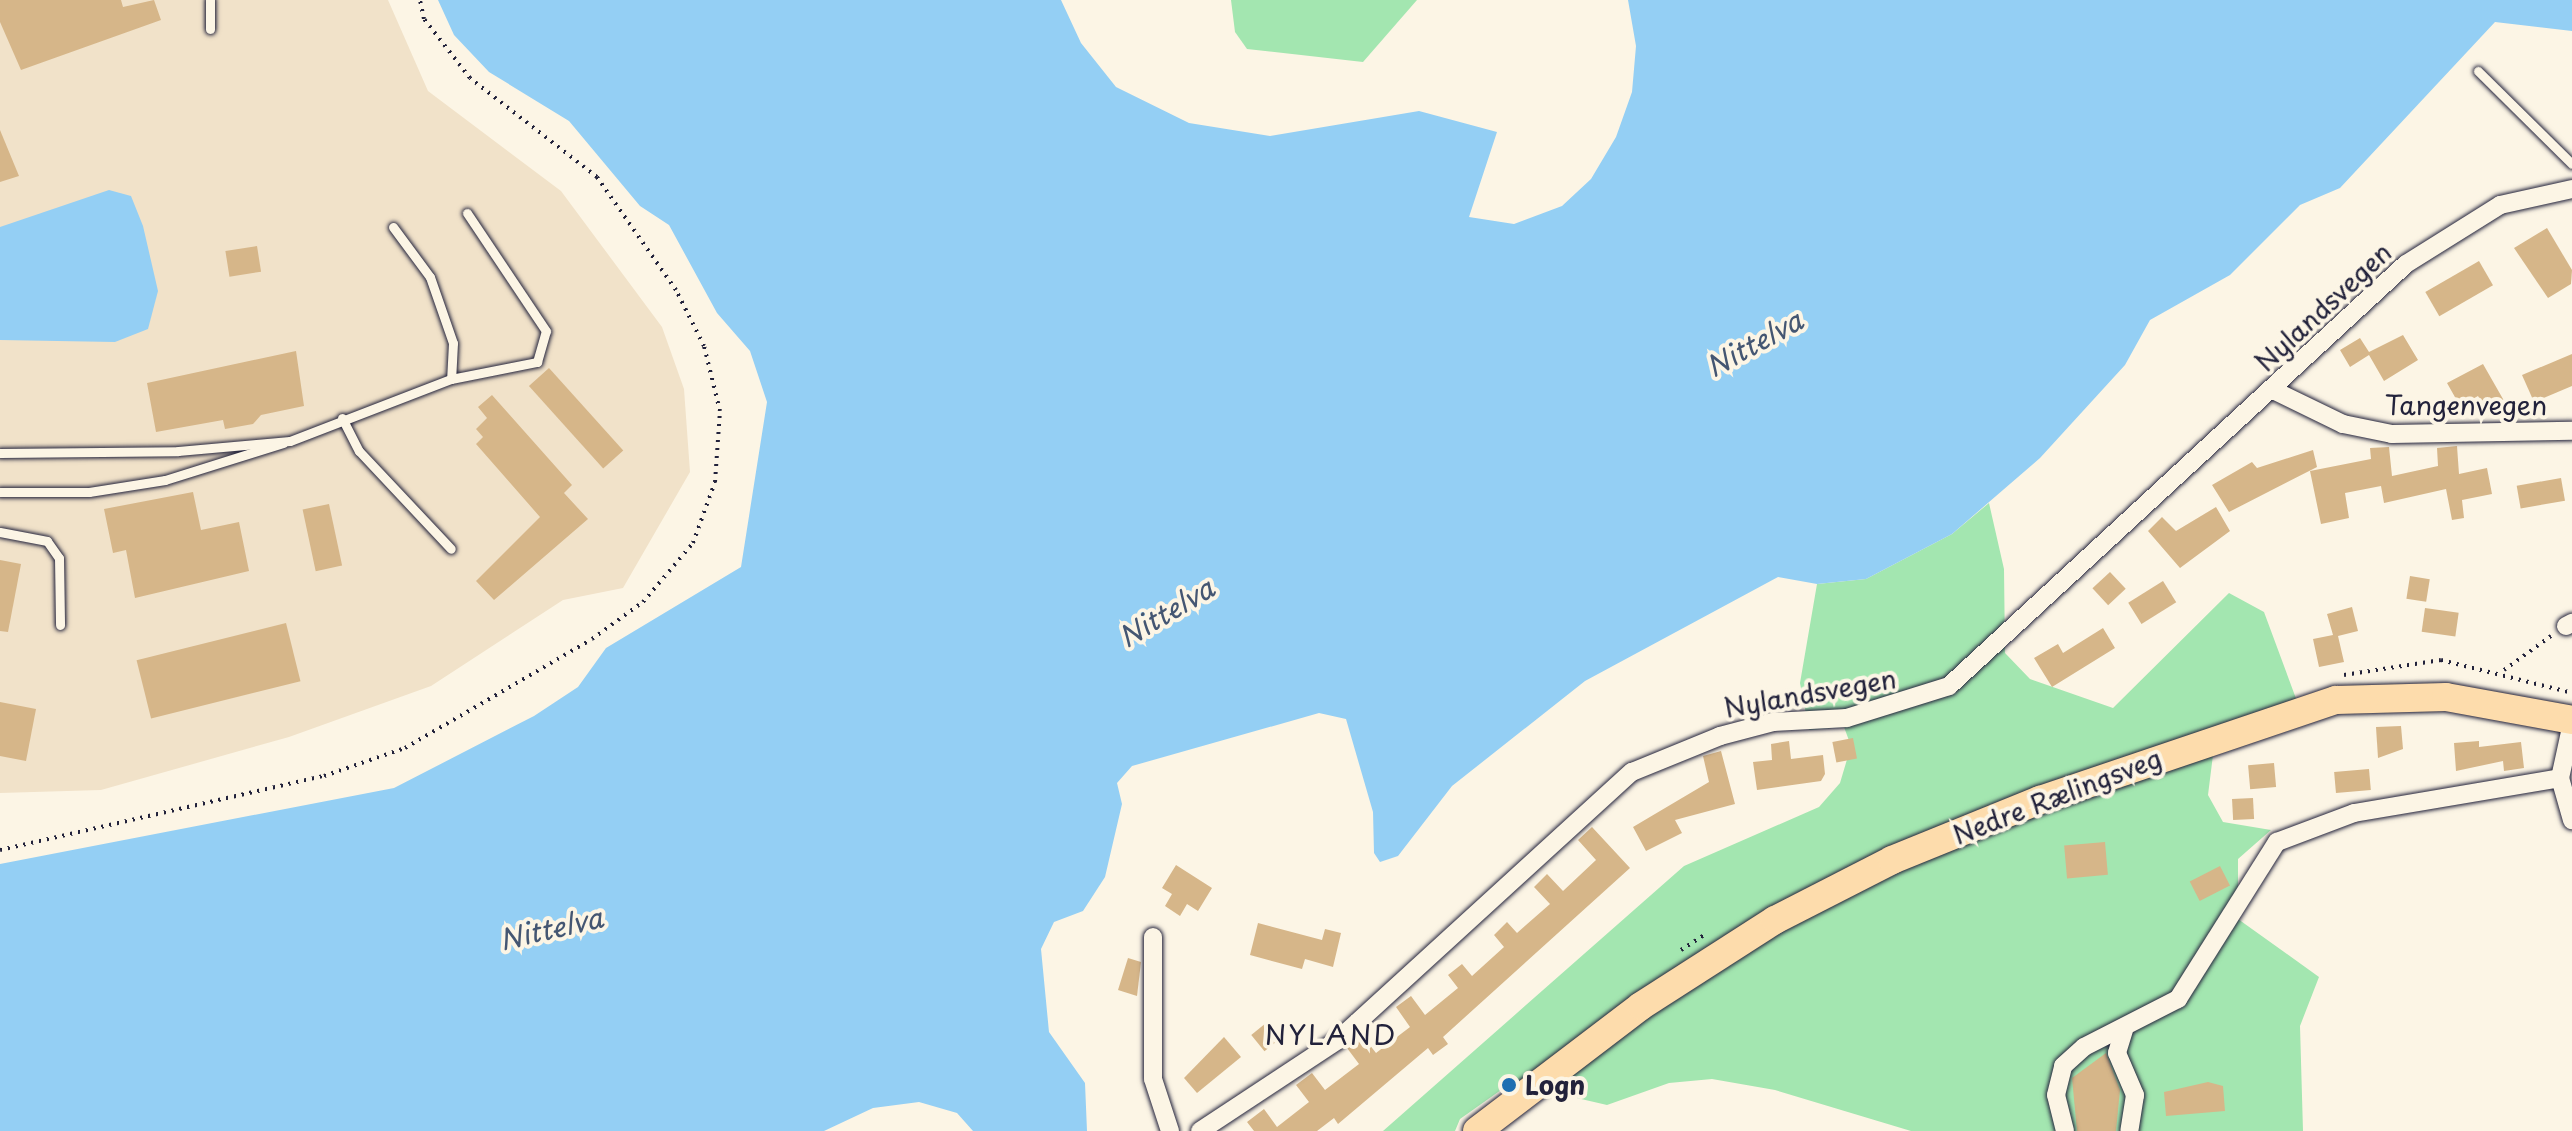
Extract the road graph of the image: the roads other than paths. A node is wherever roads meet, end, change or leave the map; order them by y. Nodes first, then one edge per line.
1 (210, 0) edge
2 (210, 29) dead end
3 (2478, 71) dead end
4 (2572, 164) edge
5 (2572, 189) edge
6 (467, 213) dead end
7 (393, 227) dead end
8 (451, 379) junction
9 (2273, 390) junction
10 (342, 418) junction
11 (2572, 431) edge
12 (290, 441) junction
13 (0, 453) edge
14 (0, 492) edge
15 (0, 532) edge
16 (451, 549) dead end
17 (60, 625) dead end
18 (2572, 722) edge
19 (2560, 778) junction
20 (2572, 820) edge
21 (1153, 937) dead end
22 (2124, 1030) junction
23 (1589, 1047) junction
24 (1170, 1131) edge
25 (1200, 1131) edge
26 (1477, 1131) edge
27 (1507, 1131) edge
28 (2065, 1131) edge
29 (2129, 1131) edge

1 - 2 lane
3 - 4 lane
5 - 9 street, Nylandsvegen
6 - 8 lane
7 - 8 lane
8 - 10 lane
9 - 11 street, Tangenvegen
9 - 25 street, Nylandsvegen
10 - 12 lane
10 - 16 lane
12 - 13 lane
12 - 14 lane
15 - 17 lane
18 - 19 street, Nedre Rælingsveg
18 - 23 main road, Nedre Rælingsveg
19 - 20 street, Nedre Rælingsveg
19 - 22 street
21 - 24 street
22 - 28 street
22 - 29 street
23 - 26 main road, Nedre Rælingsveg
23 - 27 main road, Nedre Rælingsveg

